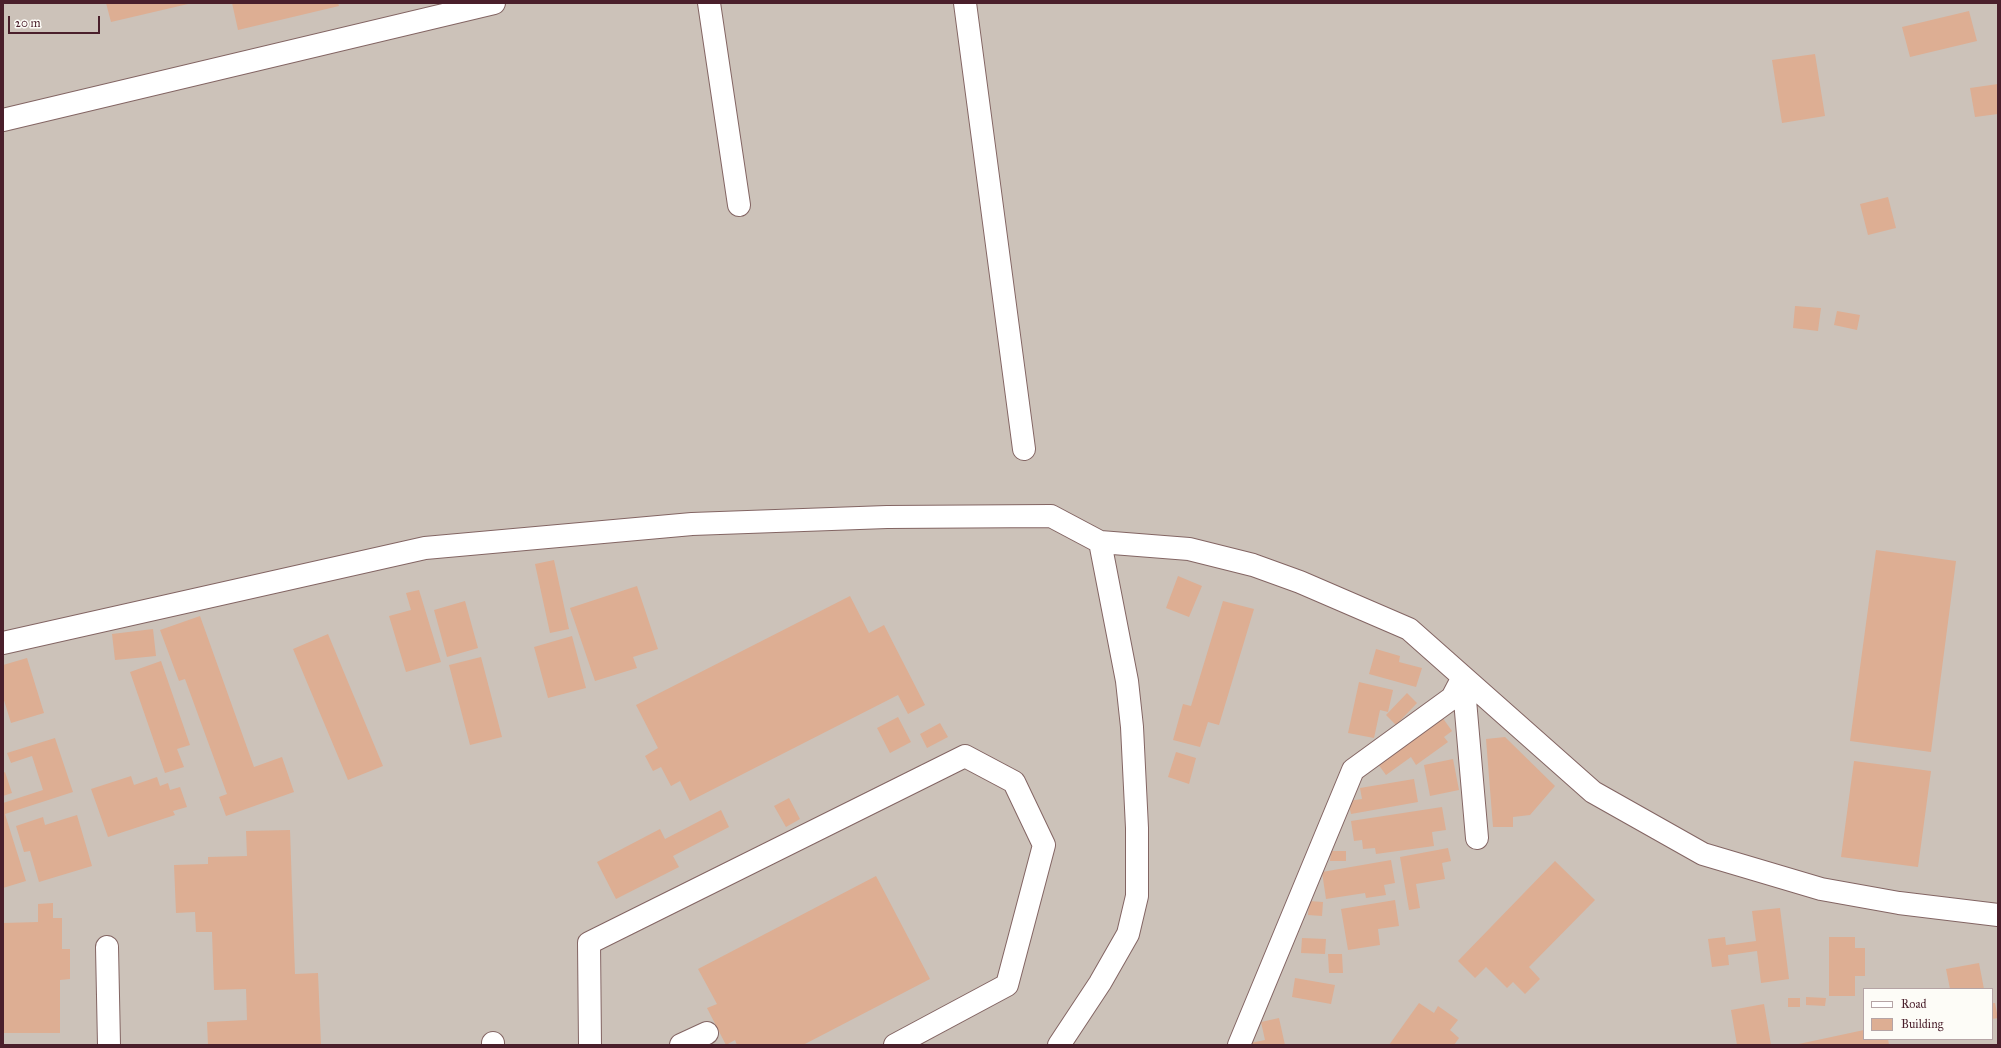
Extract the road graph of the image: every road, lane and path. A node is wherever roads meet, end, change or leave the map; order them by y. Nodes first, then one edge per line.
1 (494, 3) edge
2 (709, 3) edge
3 (965, 3) edge
4 (3, 120) edge
5 (739, 205) dead end
6 (1024, 449) dead end
7 (1100, 542) junction
8 (3, 643) edge
9 (1464, 677) junction
10 (1477, 838) dead end
11 (1998, 914) edge
12 (107, 947) dead end
13 (707, 1033) dead end
14 (109, 1045) edge
15 (590, 1045) edge
16 (681, 1045) edge
17 (895, 1045) edge
18 (1059, 1045) edge
19 (1239, 1045) edge

1 - 4 street
2 - 5 street
3 - 6 street
7 - 8 street
7 - 9 street
7 - 18 street
9 - 10 street
9 - 11 street
9 - 19 street
12 - 14 street
13 - 16 street
15 - 17 street

